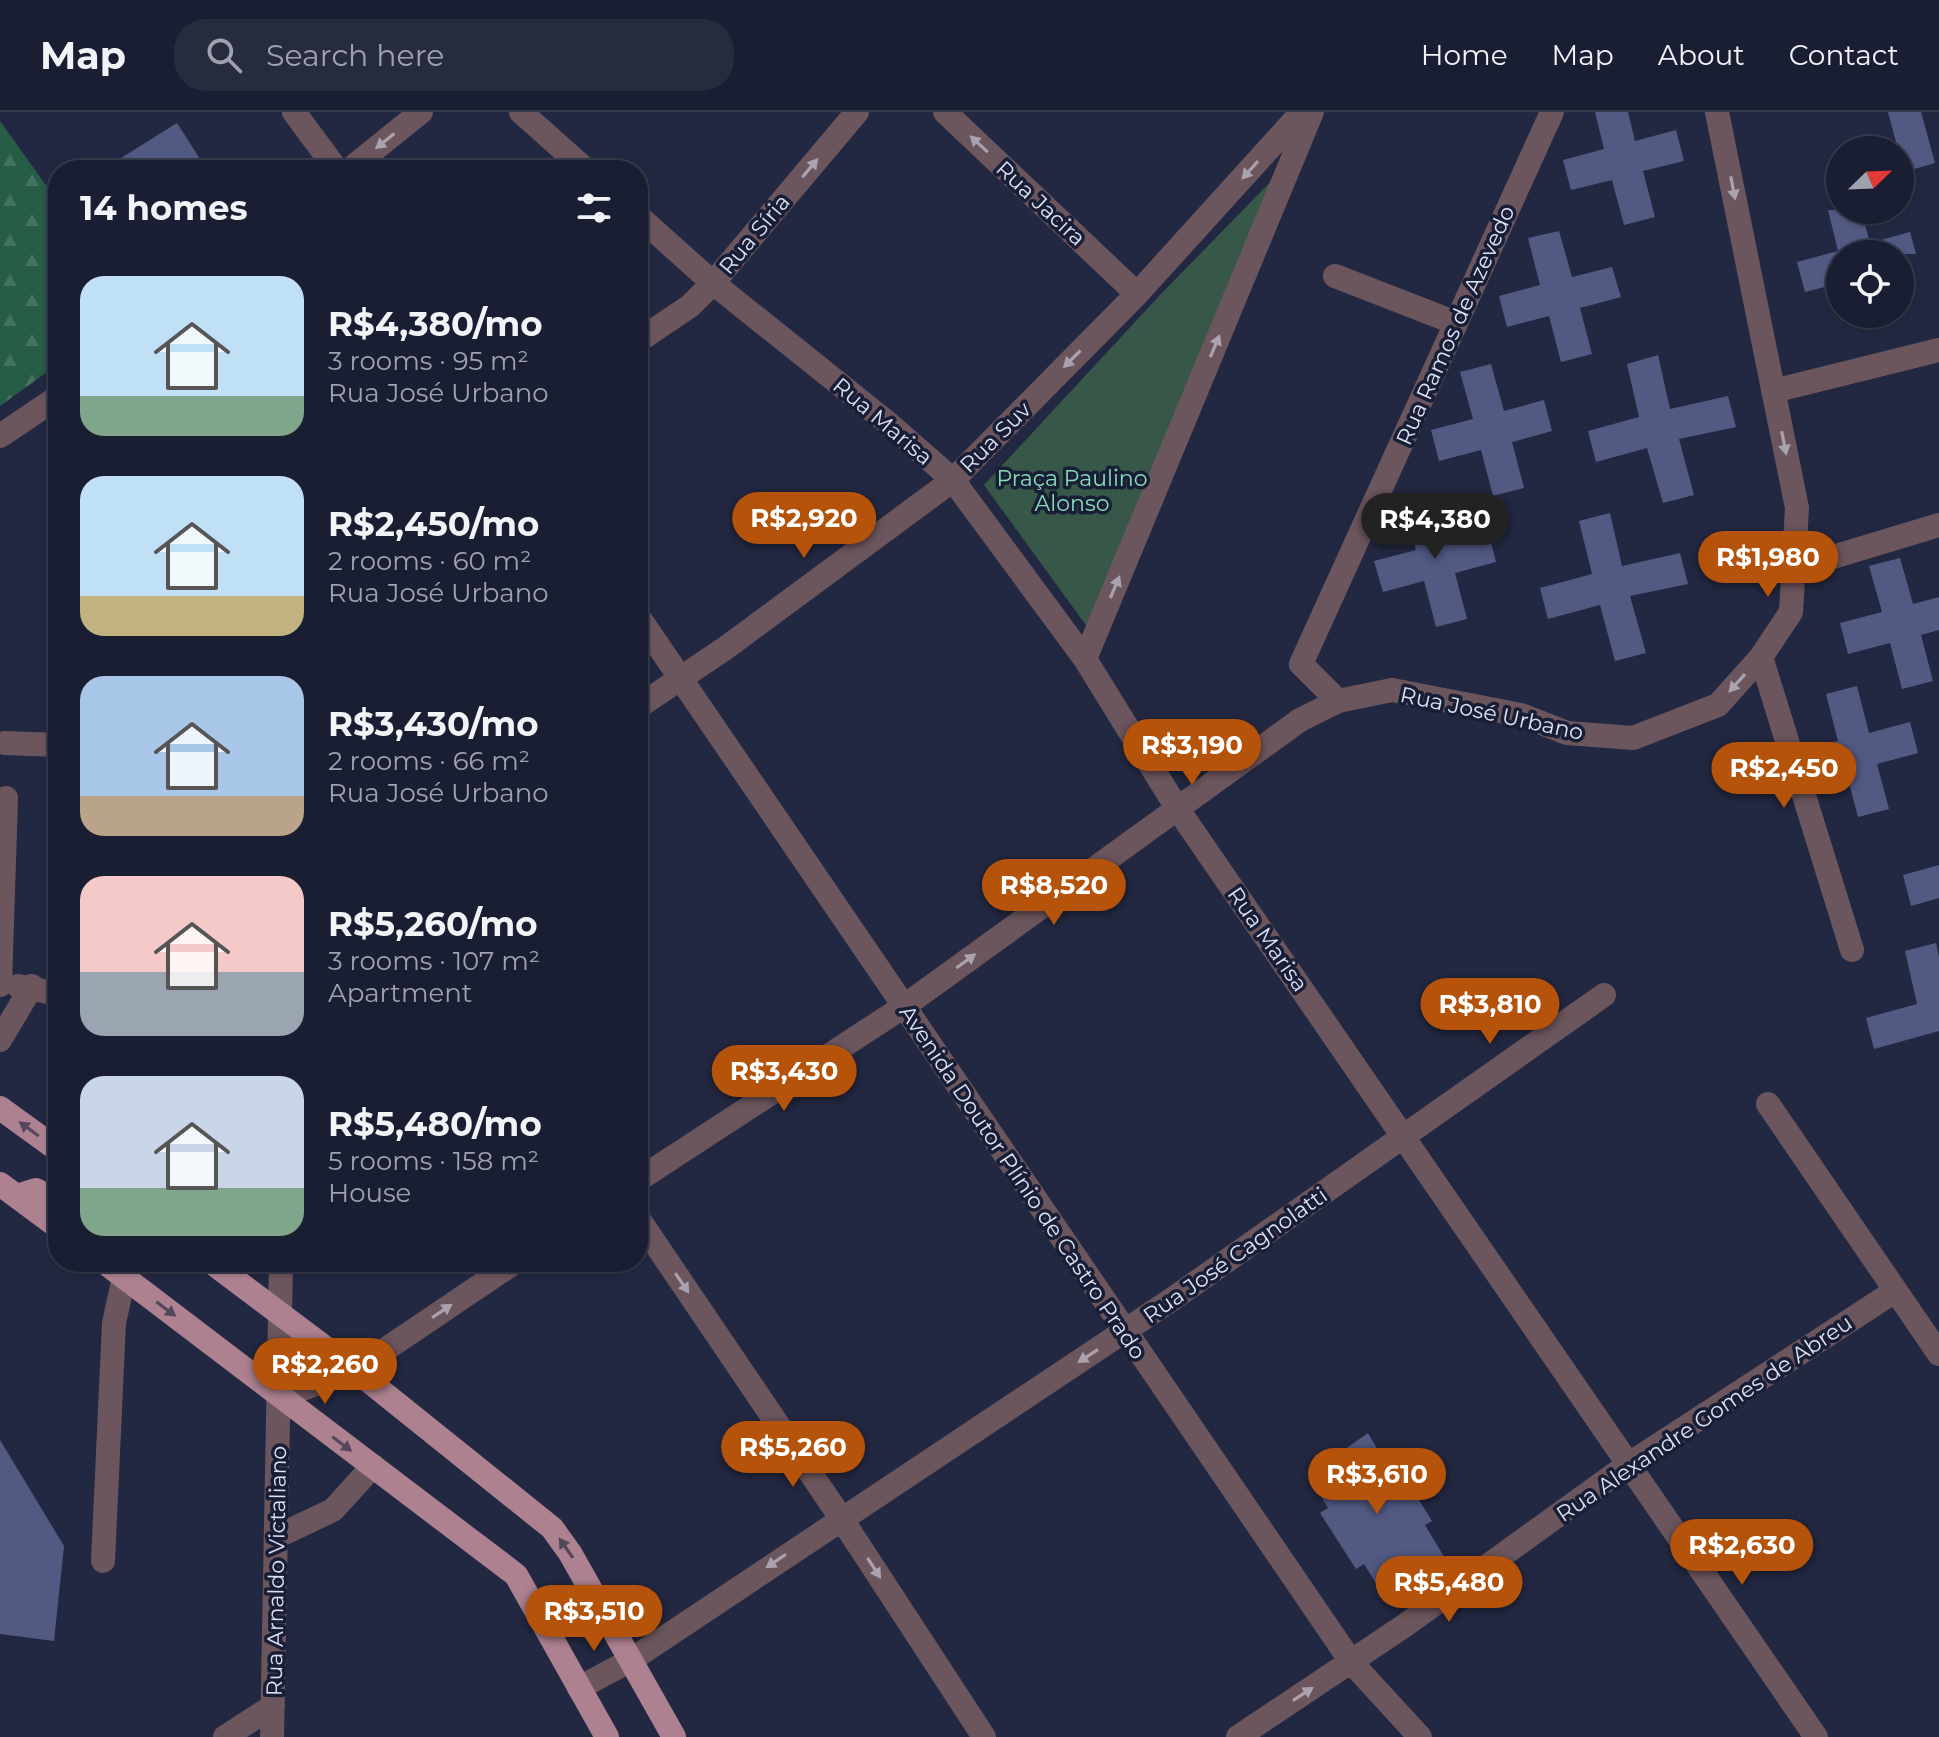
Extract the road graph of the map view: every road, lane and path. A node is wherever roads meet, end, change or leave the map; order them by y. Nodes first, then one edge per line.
1 (294, 112) edge
2 (421, 112) edge
3 (521, 112) edge
4 (857, 112) edge
5 (945, 112) edge
6 (1302, 112) edge
7 (1312, 112) edge
8 (1552, 112) edge
9 (1717, 112) edge
10 (330, 160) edge
11 (361, 160) edge
12 (575, 160) edge
13 (648, 225) edge
14 (1335, 276) dead end
15 (713, 283) junction
16 (1137, 294) junction
17 (1456, 323) junction
18 (648, 334) edge
19 (1939, 350) edge
20 (1773, 391) junction
21 (48, 404) edge
22 (0, 436) edge
23 (953, 480) junction
24 (1939, 525) edge
25 (1793, 569) junction
26 (648, 630) edge
27 (1761, 657) junction
28 (1085, 659) junction
29 (682, 678) junction
30 (648, 700) edge
31 (1338, 701) junction
32 (5, 743) dead end
33 (48, 745) edge
34 (6, 798) dead end
35 (1177, 808) junction
36 (1, 937) edge
37 (1852, 950) dead end
38 (32, 986) junction
39 (48, 991) edge
40 (1604, 995) dead end
41 (903, 1007) junction
42 (0, 1040) edge
43 (1768, 1104) dead end
44 (0, 1108) edge
45 (1405, 1136) junction
46 (48, 1143) edge
47 (648, 1173) edge
48 (8, 1190) edge
49 (48, 1197) edge
50 (48, 1220) edge
51 (648, 1233) edge
52 (117, 1272) edge
53 (225, 1272) edge
54 (281, 1272) edge
55 (500, 1272) edge
56 (124, 1277) junction
57 (1895, 1291) junction
58 (279, 1312) junction
59 (1125, 1332) junction
60 (1939, 1354) edge
61 (355, 1370) junction
62 (280, 1397) junction
63 (1629, 1464) junction
64 (373, 1466) junction
65 (841, 1518) junction
66 (276, 1537) junction
67 (103, 1561) dead end
68 (631, 1660) junction
69 (1352, 1663) junction
70 (579, 1688) junction
71 (273, 1706) junction
72 (225, 1737) edge
73 (272, 1737) edge
74 (607, 1737) edge
75 (674, 1737) edge
76 (984, 1737) edge
77 (1238, 1737) edge
78 (1420, 1737) edge
79 (1816, 1737) edge

1 - 10 street
2 -> 11 street
3 - 12 street
15 -> 4 street, Rua Síria
16 -> 5 street, Rua Jacira
6 -> 16 street, Rua Suv
28 -> 7 street
8 - 17 street, Rua Ramos de Azevedo
9 -> 20 street, Rua José Urbano
13 - 15 street, Rua Marisa
14 - 17 street
15 - 18 street, Rua Síria
15 - 23 street, Rua Marisa
16 -> 23 street, Rua Suv
17 - 31 street, Rua Ramos de Azevedo
19 - 20 street
20 -> 25 street, Rua José Urbano
21 - 22 street
23 - 28 street, Rua Marisa
23 - 29 street, Rua Suv
24 - 25 street
25 - 27 street, Rua José Urbano
26 - 29 street, Avenida Doutor Plínio de Castro Prado
27 -> 31 street, Rua José Urbano
27 - 37 street
28 - 35 street, Rua Marisa
29 - 30 street, Rua Suv
29 - 41 street, Avenida Doutor Plínio de Castro Prado
31 - 35 street, Rua José Urbano
32 - 33 street
34 - 36 street
41 -> 35 street, Rua José Urbano
35 - 45 street, Rua Marisa
36 - 38 street
38 - 39 street
38 - 42 street
40 - 45 street, Rua José Cagnolatti
41 - 47 street, Rua José Urbano
41 - 59 street, Avenida Doutor Plínio de Castro Prado
43 - 57 street
46 -> 44 main road
45 - 59 street, Rua José Cagnolatti
45 - 63 street, Rua Marisa
48 - 49 main road
48 - 50 main road
51 -> 65 street
52 - 56 main road
53 - 58 main road
54 - 58 street, Rua Arnaldo Victaliano
61 -> 55 street
56 -> 62 main road
56 - 67 street
57 - 60 street
57 - 63 street, Rua Alexandre Gomes de Abreu
58 - 61 main road
58 - 62 street, Rua Arnaldo Victaliano
59 -> 65 street, Rua José Cagnolatti
59 - 69 street, Avenida Doutor Plínio de Castro Prado
61 - 62 street
68 -> 61 main road
62 -> 64 main road
62 - 66 street, Rua Arnaldo Victaliano
63 - 69 street, Rua Alexandre Gomes de Abreu
63 - 79 street, Rua Marisa
64 - 66 street
64 - 70 main road
65 -> 68 street, Rua José Cagnolatti
65 -> 76 street
66 - 71 street, Rua Arnaldo Victaliano
68 - 70 street, Rua José Cagnolatti
68 - 75 main road
77 -> 69 street, Rua Alexandre Gomes de Abreu
69 - 78 street, Avenida Doutor Plínio de Castro Prado
70 - 74 main road
71 - 72 street
71 - 73 street, Rua Arnaldo Victaliano

